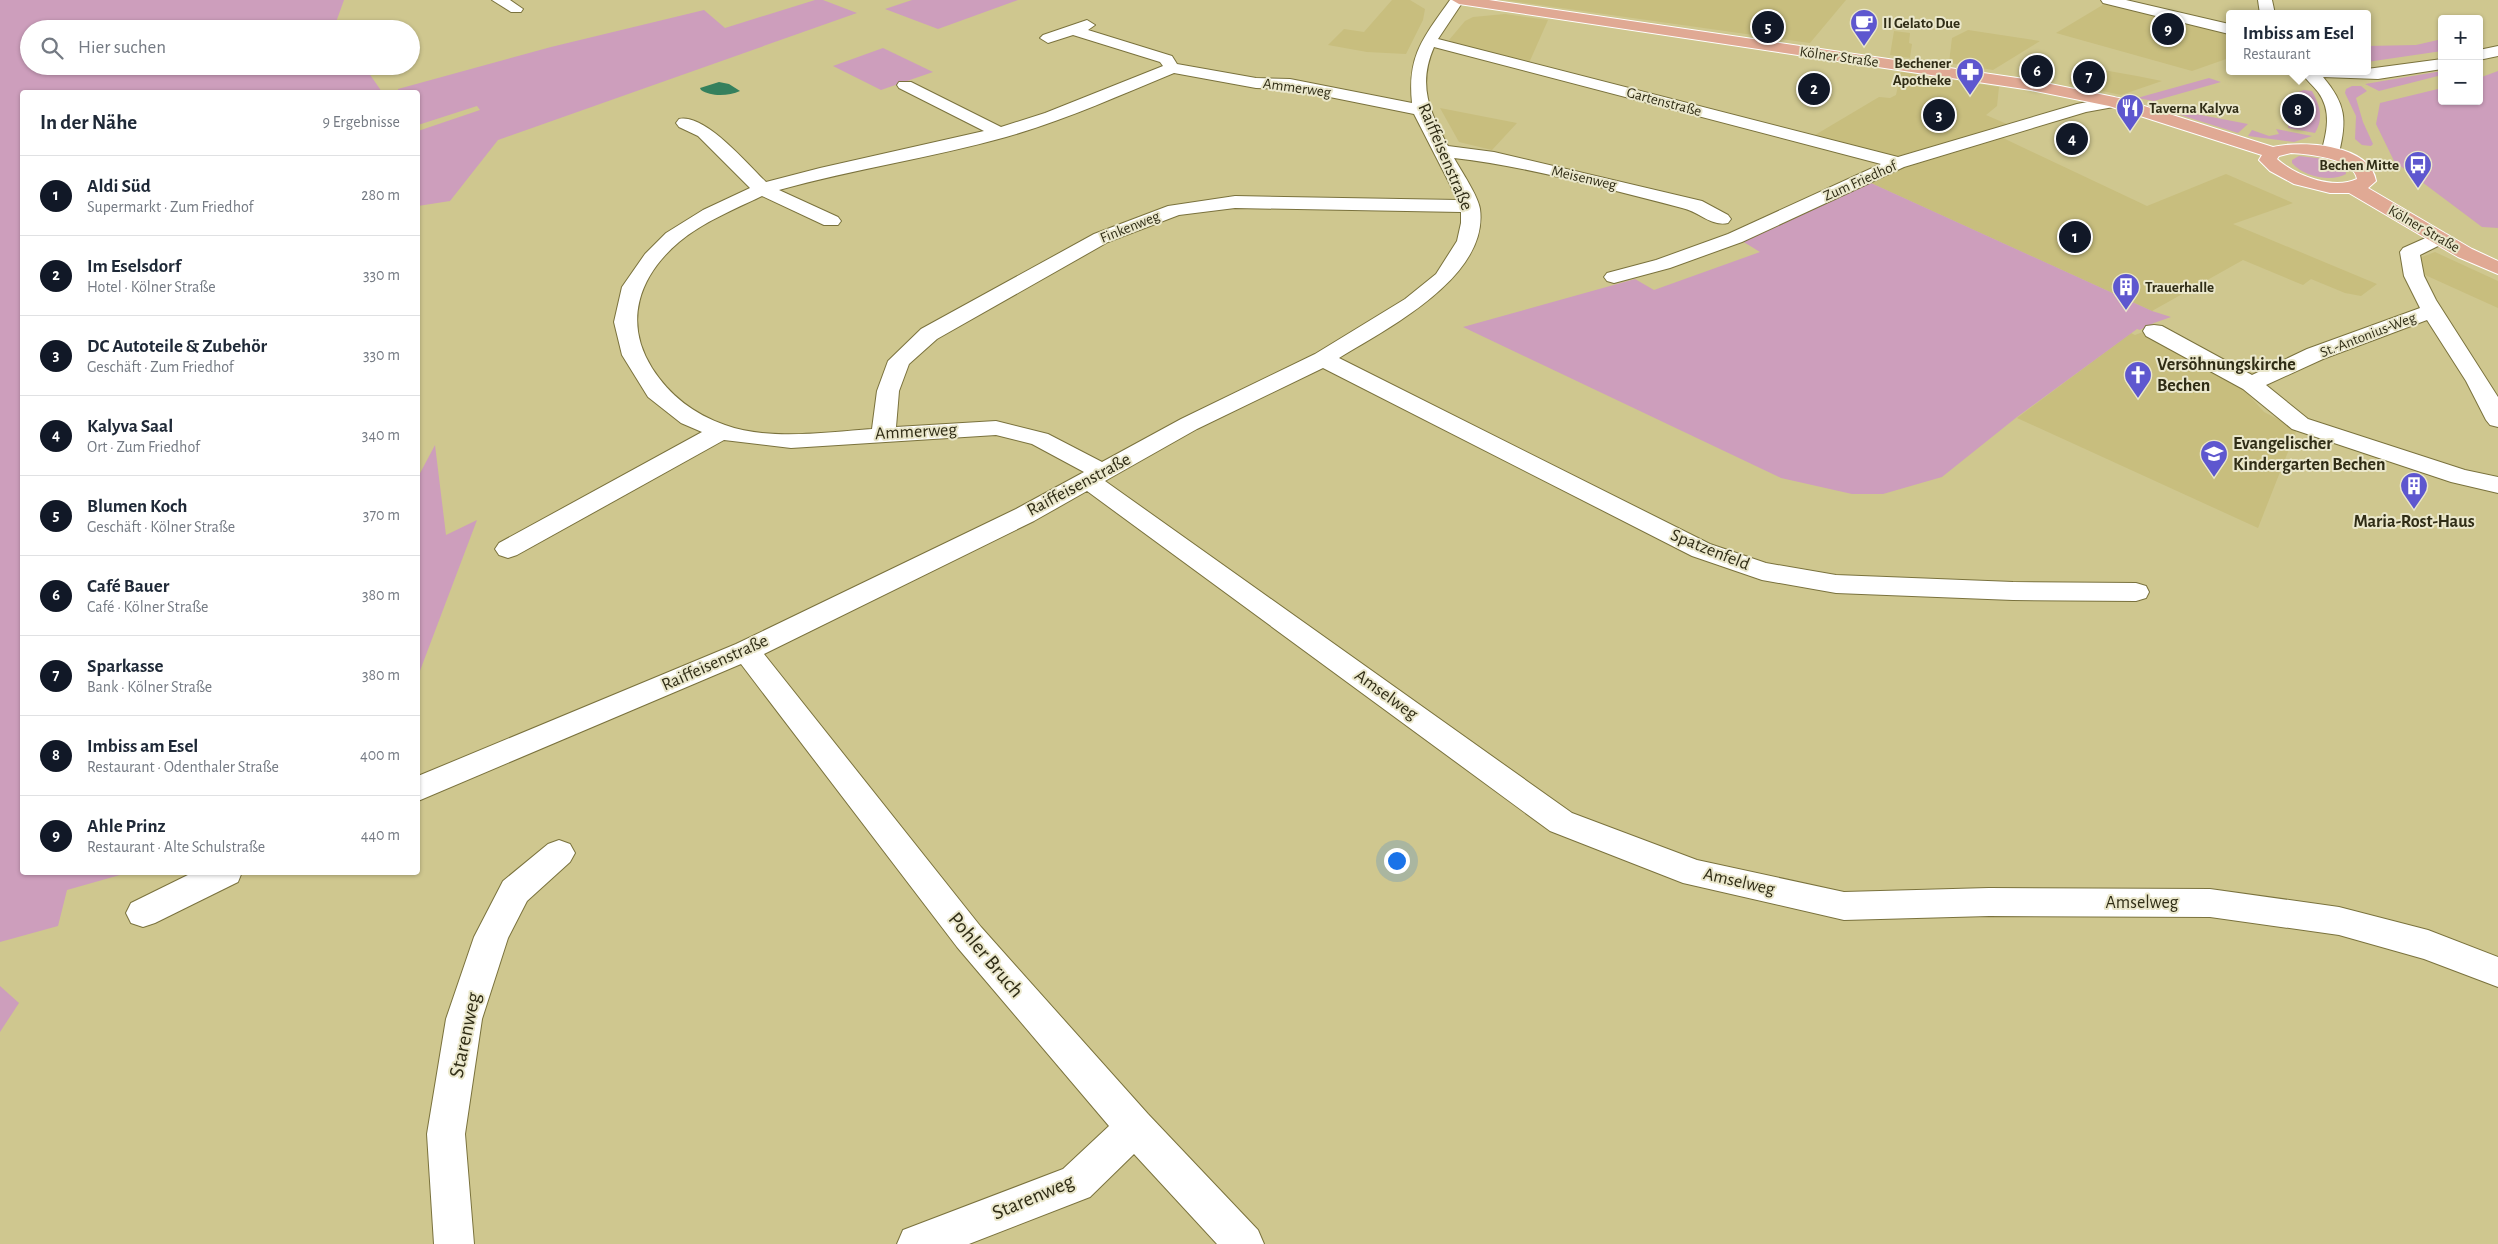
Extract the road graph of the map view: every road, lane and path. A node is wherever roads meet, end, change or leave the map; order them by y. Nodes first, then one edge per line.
1 (499, 0) edge
2 (1458, 0) edge
3 (2108, 0) edge
4 (516, 9) dead end
5 (2226, 29) edge
6 (1048, 38) dead end
7 (1429, 41) junction
8 (2498, 51) edge
9 (2483, 54) edge
10 (2438, 65) edge
11 (1172, 68) junction
12 (2371, 74) edge
13 (2311, 75) edge
14 (922, 78) dead end
15 (905, 85) junction
16 (888, 91) dead end
17 (2113, 102) junction
18 (1422, 110) junction
19 (685, 122) dead end
20 (1000, 132) junction
21 (1443, 151) junction
22 (2272, 152) junction
23 (2330, 153) junction
24 (1898, 163) junction
25 (2353, 187) junction
26 (762, 189) junction
27 (1470, 206) junction
28 (1721, 219) dead end
29 (831, 221) dead end
30 (2439, 238) junction
31 (2498, 268) edge
32 (1614, 276) dead end
33 (2430, 312) junction
34 (2154, 331) dead end
35 (1323, 359) junction
36 (2251, 384) junction
37 (2498, 420) edge
38 (720, 432) junction
39 (883, 434) junction
40 (1096, 477) junction
41 (2498, 485) edge
42 (508, 549) dead end
43 (2136, 592) dead end
44 (746, 651) junction
45 (420, 788) edge
46 (559, 853) dead end
47 (220, 875) edge
48 (143, 913) dead end
49 (2498, 972) edge
50 (1135, 1127) junction
51 (454, 1244) edge
52 (917, 1244) edge
53 (1244, 1244) edge

1 - 4 street
2 - 7 street, Raiffeisenstraße
2 - 17 main road, Kölner Straße
3 - 5 street
6 - 11 street, Ammerweg
7 - 18 street, Raiffeisenstraße
7 - 24 street, Gartenstraße
8 - 9 street
10 - 12 street
11 - 18 street, Ammerweg
11 - 20 street, Ammerweg
13 - 23 street
14 - 15 street
15 - 16 street
15 - 20 street
17 - 22 main road, Kölner Straße
17 - 24 street, Zum Friedhof
18 - 21 street, Raiffeisenstraße
19 - 26 street
20 - 26 street, Ammerweg
21 - 27 street, Raiffeisenstraße
21 - 28 street, Meisenweg
22 - 23 main road
22 - 25 main road
23 - 25 main road
24 - 32 street, Zum Friedhof
25 - 30 main road, Kölner Straße
26 - 29 street
26 - 38 street, Ammerweg
27 - 35 street, Raiffeisenstraße
27 - 39 street, Finkenweg
30 - 31 main road, Kölner Straße
30 - 33 street, St.-Antonius-Weg
33 - 36 street, St.-Antonius-Weg
33 - 37 street, St.-Antonius-Weg
34 - 36 street
35 - 40 street, Raiffeisenstraße
35 - 43 street, Spatzenfeld
36 - 41 street
38 - 39 street, Ammerweg
38 - 42 street
39 - 40 street, Ammerweg
40 - 44 street, Raiffeisenstraße
40 - 49 street, Amselweg
44 - 45 street, Raiffeisenstraße
44 - 50 street, Pohler Bruch
46 - 51 street, Starenweg
47 - 48 street
50 - 52 street, Starenweg
50 - 53 street, Pohler Bruch

